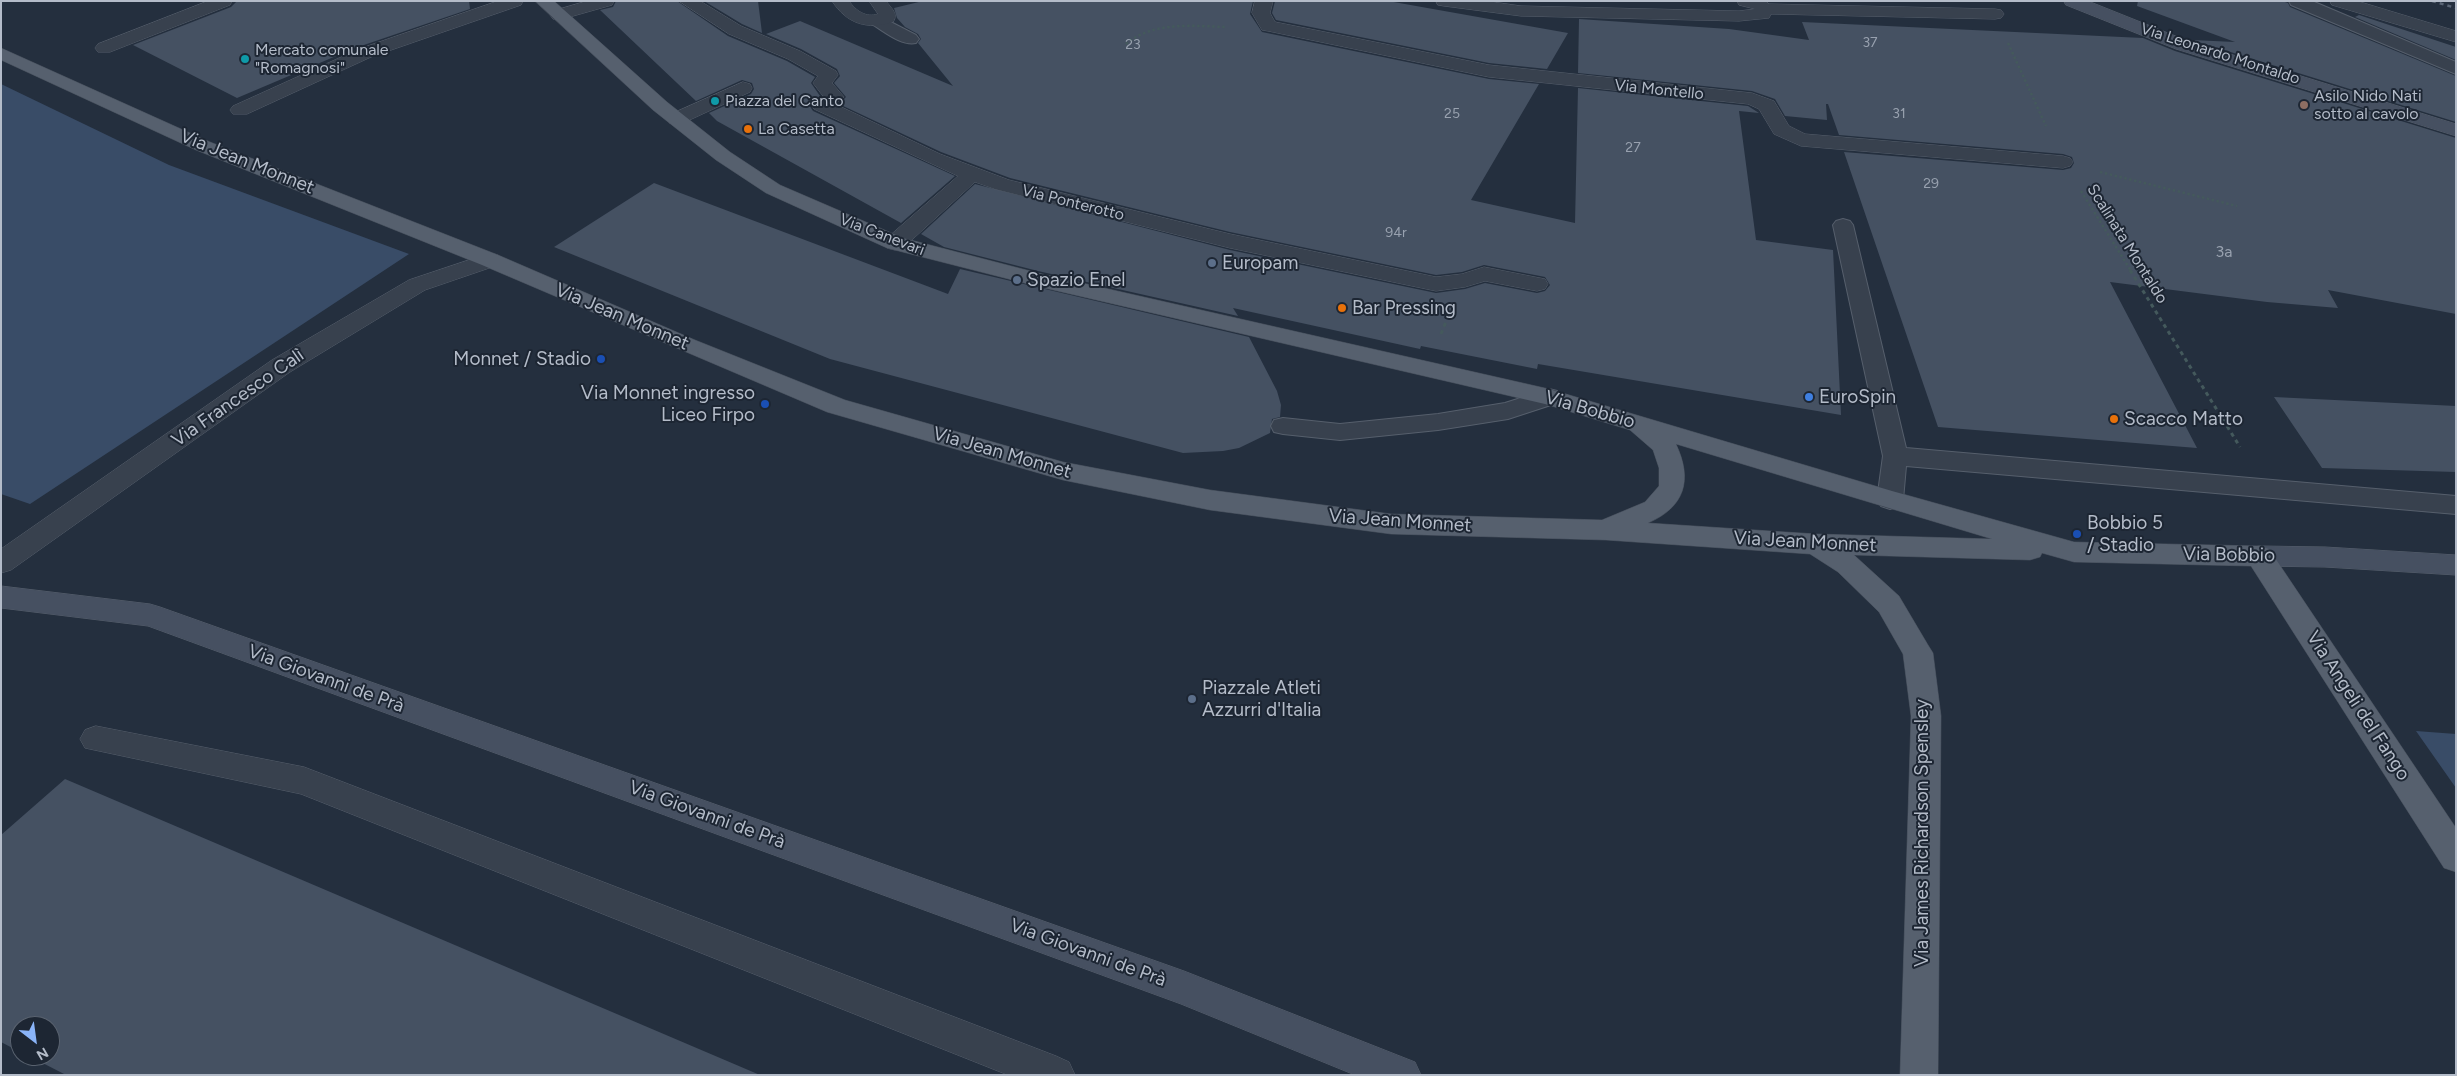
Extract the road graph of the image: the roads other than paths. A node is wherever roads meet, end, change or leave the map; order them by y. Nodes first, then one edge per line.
1 (224, 1) edge
2 (515, 1) edge
3 (606, 1) edge
4 (687, 1) edge
5 (840, 1) edge
6 (877, 1) edge
7 (1264, 1) edge
8 (1444, 1) edge
9 (1745, 1) edge
10 (2072, 1) edge
11 (2297, 1) edge
12 (2338, 1) edge
13 (551, 8) edge
14 (1764, 9) junction
15 (1995, 14) road end
16 (879, 21) junction
17 (2456, 37) edge
18 (910, 39) dead end
19 (104, 48) dead end
20 (1, 53) edge
21 (2456, 69) edge
22 (743, 88) dead end
23 (240, 110) dead end
24 (676, 119) junction
25 (2456, 130) edge
26 (2063, 162) road end
27 (972, 175) junction
28 (1843, 225) dead end
29 (895, 243) junction
30 (490, 260) junction
31 (1537, 284) dead end
32 (1285, 337) joint
33 (1549, 397) junction
34 (1637, 424) junction
35 (1283, 426) dead end
36 (1895, 456) junction
37 (1890, 500) junction
38 (2456, 505) edge
39 (1606, 530) junction
40 (1816, 544) junction
41 (2074, 552) junction
42 (2259, 556) junction
43 (1, 563) edge
44 (2456, 565) edge
45 (1, 597) edge
46 (96, 739) dead end
47 (2456, 857) edge
48 (1056, 1075) edge
49 (1402, 1075) edge
50 (1919, 1075) edge

1 - 19 street
2 - 23 street
3 - 13 street
4 - 27 street, Via Ponterotto
5 - 16 street
6 - 16 street
7 - 26 street, Via Montello
8 - 14 street
9 - 14 street
10 - 25 street, Via Leonardo Montaldo
11 - 21 lane
12 - 17 street
13 - 24 main road, Via Canevari
14 - 15 street
16 - 18 lane
20 - 30 main road, Via Jean Monnet
22 - 24 street
24 - 29 main road, Via Canevari
27 - 29 street
27 - 31 street, Via Ponterotto
28 - 36 lane
29 - 32 main road, Via Canevari
30 - 39 main road, Via Jean Monnet
30 - 43 street, Via Francesco Calì
32 - 33 main road, Via Bobbio
33 - 34 main road, Via Bobbio
33 - 35 lane
34 - 37 main road, Via Bobbio
34 - 39 main road
36 - 37 lane
36 - 38 lane
37 - 41 main road, Via Bobbio
39 - 40 main road, Via Jean Monnet
40 - 41 main road, Via Jean Monnet
40 - 50 main road, Via James Richardson Spensley
41 - 42 main road, Via Bobbio
42 - 44 street, Via Bobbio
42 - 47 main road, Via Angeli del Fango
45 - 49 street, Via Giovanni de Prà
46 - 48 street

